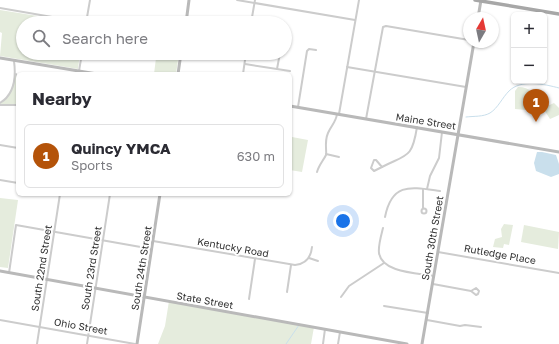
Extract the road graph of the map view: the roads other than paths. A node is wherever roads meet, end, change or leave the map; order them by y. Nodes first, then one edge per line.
1 (90, 0) edge
2 (189, 0) edge
3 (237, 0) edge
4 (359, 0) edge
5 (475, 0) edge
6 (481, 0) edge
7 (255, 2) edge
8 (0, 8) edge
9 (479, 12) edge
10 (559, 14) edge
11 (46, 16) edge
12 (88, 16) edge
13 (187, 16) edge
14 (253, 16) edge
15 (355, 20) junction
16 (463, 39) edge
17 (473, 48) edge
18 (316, 50) dead end
19 (0, 58) edge
20 (81, 60) edge
21 (180, 60) edge
22 (245, 60) edge
23 (279, 60) edge
24 (14, 61) junction
25 (245, 64) junction
26 (347, 67) junction
27 (277, 69) junction
28 (79, 71) junction
29 (290, 71) dead end
30 (15, 72) joint
31 (85, 72) edge
32 (178, 72) edge
33 (243, 72) edge
34 (375, 72) junction
35 (466, 87) junction
36 (0, 104) edge
37 (16, 106) edge
38 (292, 106) edge
39 (298, 108) junction
40 (338, 114) junction
41 (366, 119) junction
42 (417, 128) junction
43 (442, 132) junction
44 (458, 134) junction
45 (0, 145) edge
46 (16, 148) edge
47 (559, 152) edge
48 (326, 154) junction
49 (339, 156) dead end
50 (382, 167) junction
51 (317, 172) dead end
52 (0, 180) edge
53 (16, 183) edge
54 (424, 189) junction
55 (427, 189) junction
56 (440, 191) dead end
57 (60, 196) edge
58 (110, 196) edge
59 (160, 196) edge
60 (423, 208) dead end
61 (385, 217) dead end
62 (382, 228) dead end
63 (54, 232) junction
64 (103, 241) junction
65 (153, 241) junction
66 (312, 247) dead end
67 (152, 249) junction
68 (438, 252) junction
69 (309, 258) junction
70 (255, 259) junction
71 (318, 261) dead end
72 (384, 263) junction
73 (291, 265) junction
74 (0, 271) edge
75 (9, 273) junction
76 (559, 273) edge
77 (434, 276) junction
78 (47, 280) junction
79 (433, 284) junction
80 (96, 288) junction
81 (470, 290) dead end
82 (286, 292) dead end
83 (144, 297) junction
84 (341, 297) dead end
85 (249, 299) dead end
86 (384, 306) dead end
87 (428, 313) junction
88 (0, 320) edge
89 (426, 320) junction
90 (40, 327) junction
91 (482, 327) dead end
92 (325, 329) junction
93 (340, 332) junction
94 (88, 336) junction
95 (37, 344) edge
96 (87, 344) edge
97 (136, 344) edge
98 (323, 344) edge
99 (338, 344) edge
100 (407, 344) edge
101 (422, 344) edge

1 - 12 street
2 - 13 street
3 - 7 street
4 - 15 street
5 - 6 main road
6 - 9 street
6 - 10 main road
7 - 14 street
7 - 15 street
8 - 11 street
15 - 26 street
16 - 34 street
17 - 35 street, South 30th Street
18 - 39 street
19 - 24 street
20 - 28 street
21 - 32 street
22 - 25 street
23 - 27 street
24 - 28 street
24 - 30 street
25 - 27 street
25 - 33 street
26 - 34 street
26 - 40 street
27 - 29 street
28 - 31 street
30 - 36 street
34 - 35 street
34 - 41 street
35 - 44 street, South 30th Street
36 - 37 street
38 - 39 street, Maine Street
39 - 40 street, Maine Street
40 - 41 street, Maine Street
40 - 48 street
41 - 42 street, Maine Street
42 - 43 street, Maine Street
42 - 50 street
43 - 44 street, Maine Street
43 - 55 street
44 - 47 street, Maine Street
44 - 68 street, South 30th Street
45 - 46 street
48 - 49 street
48 - 51 street
50 - 50 street
52 - 53 street
54 - 55 street
54 - 60 street
54 - 61 street
55 - 56 street
57 - 63 street, South 22nd Street
58 - 64 street, South 23rd Street
59 - 65 street, South 24th Street
62 - 72 street
63 - 64 street
63 - 75 street
63 - 78 street, South 22nd Street
64 - 67 street
64 - 80 street, South 23rd Street
65 - 67 street, South 24th Street
65 - 70 street, Kentucky Road
66 - 69 street
67 - 83 street, South 24th Street
68 - 76 street, Rutledge Place
68 - 77 street, South 30th Street
69 - 71 street
69 - 73 street
70 - 73 street, Kentucky Road
70 - 85 street
72 - 77 street
72 - 84 street
73 - 82 street
74 - 75 street, State Street
75 - 78 street, State Street
77 - 79 street, South 30th Street
78 - 80 street, State Street
78 - 90 street, South 22nd Street
79 - 81 street
79 - 87 street, South 30th Street
80 - 83 street, State Street
80 - 94 street, South 23rd Street
83 - 92 street, State Street
83 - 97 street, South 24th Street
86 - 87 street
87 - 89 street, South 30th Street
88 - 90 street, Ohio Street
89 - 91 street
89 - 101 street, South 30th Street
90 - 94 street, Ohio Street
90 - 95 street, South 22nd Street
92 - 93 street, State Street
92 - 98 street
93 - 99 street
93 - 100 street, State Street
94 - 96 street, South 23rd Street
94 - 97 street, Ohio Street

